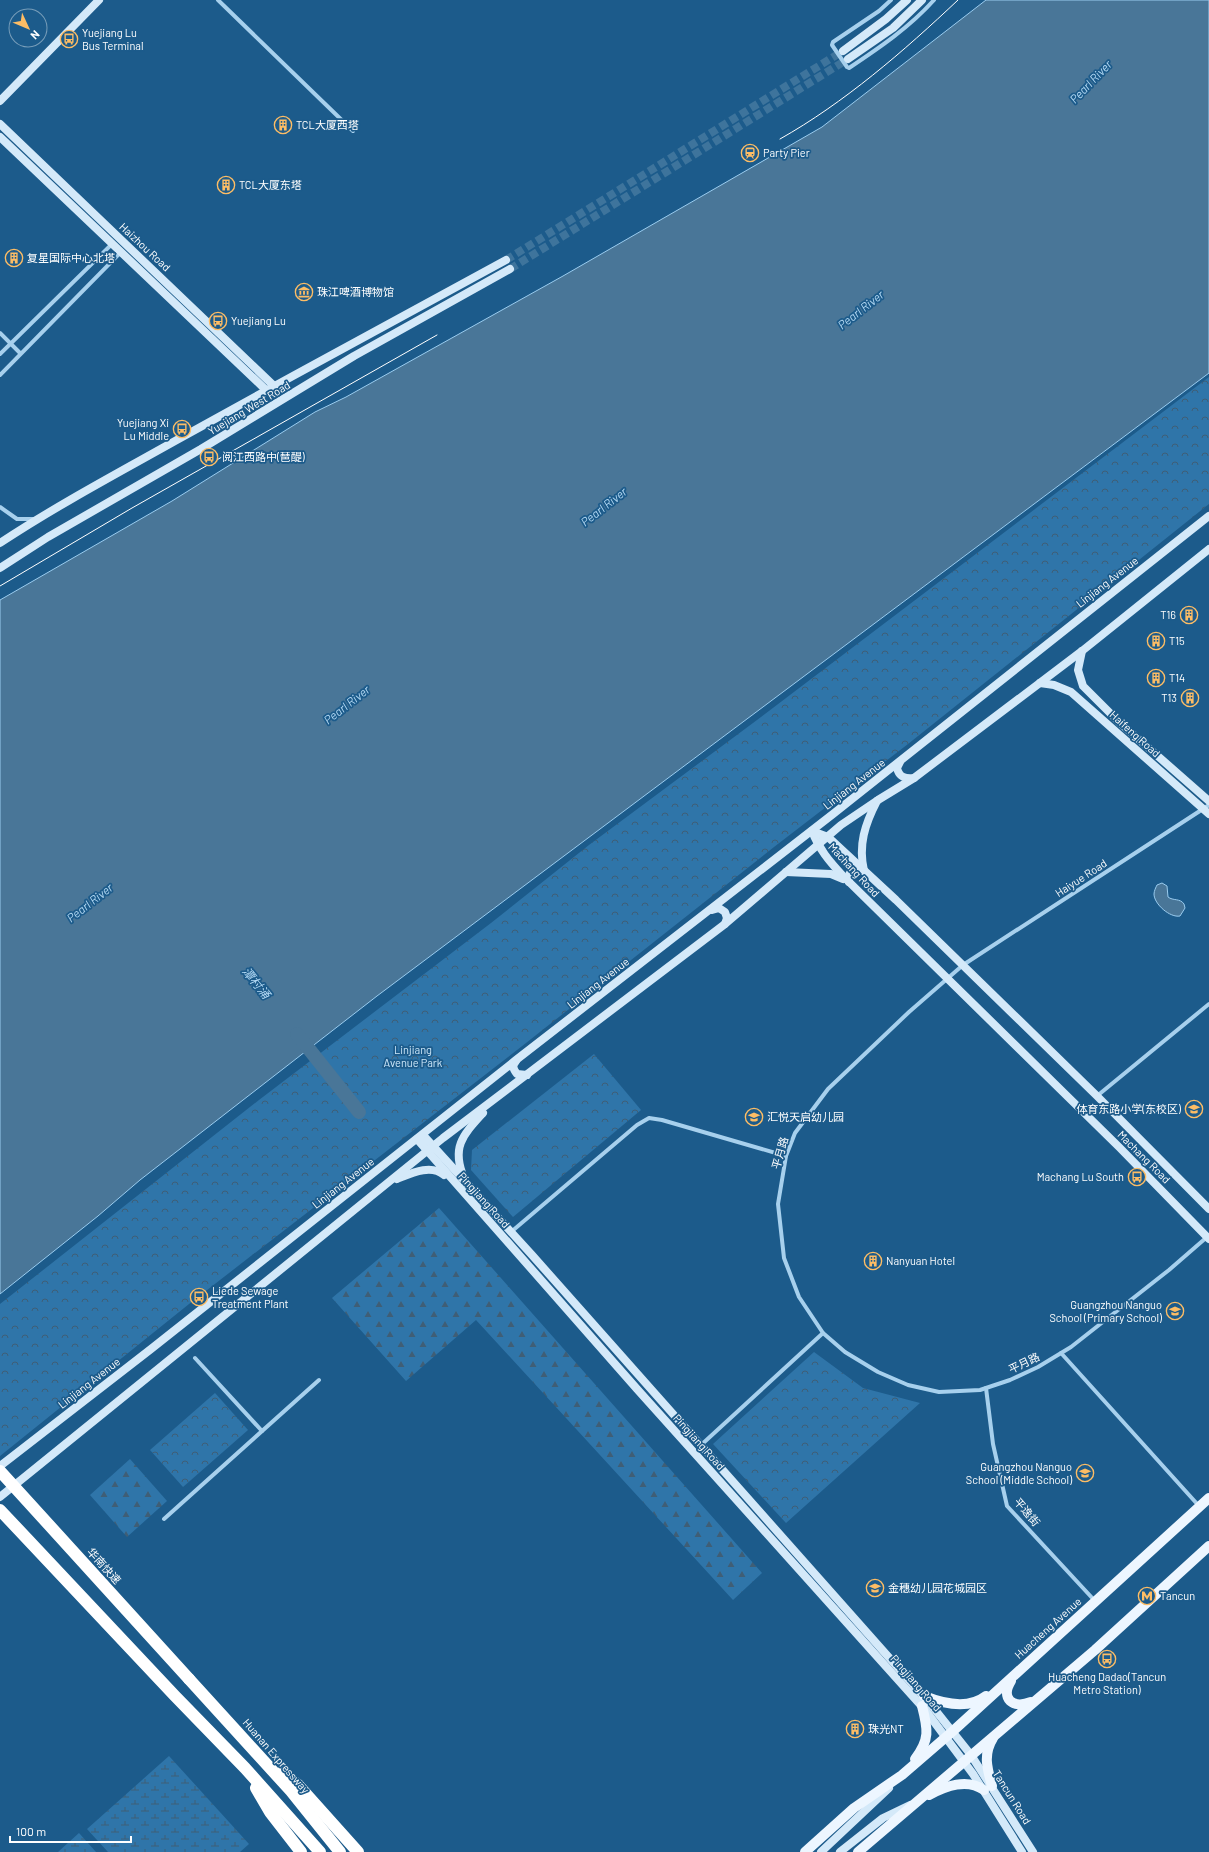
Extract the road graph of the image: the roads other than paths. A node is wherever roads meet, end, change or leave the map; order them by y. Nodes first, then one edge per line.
1 (99, 0) edge
2 (218, 0) edge
3 (891, 0) edge
4 (907, 0) edge
5 (922, 0) edge
6 (934, 0) edge
7 (843, 51) tunnel mouth
8 (848, 59) tunnel mouth
9 (0, 101) edge
10 (0, 124) edge
11 (353, 131) dead end
12 (0, 137) edge
13 (71, 192) junction
14 (65, 198) junction
15 (116, 240) junction
16 (125, 249) junction
17 (506, 260) tunnel mouth
18 (510, 269) tunnel mouth
19 (0, 333) edge
20 (11, 343) junction
21 (20, 353) junction
22 (0, 354) edge
23 (0, 375) edge
24 (274, 386) junction
25 (266, 390) junction
26 (0, 507) edge
27 (1209, 516) edge
28 (37, 518) junction
29 (0, 543) edge
30 (1209, 550) edge
31 (0, 568) edge
32 (1082, 651) junction
33 (1040, 683) junction
34 (902, 760) junction
35 (914, 778) junction
36 (878, 800) junction
37 (1209, 801) edge
38 (1207, 810) edge
39 (812, 831) junction
40 (828, 836) junction
41 (818, 846) junction
42 (864, 871) junction
43 (786, 872) junction
44 (849, 882) junction
45 (710, 910) junction
46 (725, 924) junction
47 (962, 965) junction
48 (948, 978) junction
49 (1209, 1004) edge
50 (516, 1060) junction
51 (527, 1075) junction
52 (1097, 1096) junction
53 (494, 1100) junction
54 (420, 1137) junction
55 (430, 1149) junction
56 (786, 1156) junction
57 (391, 1181) junction
58 (466, 1182) junction
59 (460, 1189) junction
60 (1209, 1209) edge
61 (511, 1232) junction
62 (1208, 1237) edge
63 (823, 1333) junction
64 (1061, 1353) junction
65 (195, 1358) dead end
66 (319, 1380) dead end
67 (986, 1388) junction
68 (262, 1431) junction
69 (701, 1445) junction
70 (694, 1452) junction
71 (0, 1466) edge
72 (0, 1471) edge
73 (0, 1497) edge
74 (1209, 1498) edge
75 (1199, 1507) junction
76 (0, 1510) edge
77 (164, 1518) dead end
78 (1209, 1546) edge
79 (1095, 1602) junction
80 (1015, 1675) junction
81 (924, 1696) junction
82 (1035, 1700) junction
83 (922, 1706) junction
84 (997, 1733) junction
85 (950, 1734) junction
86 (253, 1749) junction
87 (968, 1757) junction
88 (245, 1768) junction
89 (902, 1775) junction
90 (988, 1788) junction
91 (915, 1802) junction
92 (301, 1852) edge
93 (320, 1852) edge
94 (340, 1852) edge
95 (358, 1852) edge
96 (805, 1852) edge
97 (821, 1852) edge
98 (840, 1852) edge
99 (858, 1852) edge
100 (1022, 1852) edge
101 (1034, 1852) edge

1 - 9 main road
2 - 11 street
3 - 6 street
4 - 7 main road
5 - 8 main road
10 - 13 main road, Haizhou Road
12 - 14 main road, Haizhou Road
13 - 14 main road
13 - 15 main road, Haizhou Road
14 - 15 main road, Haizhou Road
15 - 16 main road, Haizhou Road
15 - 20 street
16 - 21 street
16 - 24 main road, Haizhou Road
16 - 25 main road, Haizhou Road
17 - 24 main road, Yuejiang West Road
18 - 31 main road, Yuejiang West Road
19 - 20 street
20 - 21 street
20 - 22 street
21 - 23 street
24 - 25 main road, Yuejiang West Road
25 - 28 main road, Yuejiang West Road
26 - 28 street
27 - 34 main road, Linjiang Avenue
28 - 29 main road, Yuejiang West Road
30 - 32 main road
32 - 33 main road
32 - 37 main road, Haifeng Road
33 - 35 main road
33 - 38 main road, Haifeng Road
34 - 35 main road
34 - 39 main road, Linjiang Avenue
35 - 36 main road
36 - 40 main road
36 - 42 main road
38 - 47 street, Haiyue Road
39 - 40 main road, Machang Road
39 - 41 main road, Machang Road
39 - 45 main road, Linjiang Avenue
40 - 41 main road
40 - 42 main road, Machang Road
41 - 43 main road
41 - 44 main road, Machang Road
42 - 44 main road
42 - 47 main road, Machang Road
43 - 44 main road
43 - 46 main road
44 - 48 main road, Machang Road
45 - 46 main road
45 - 50 main road, Linjiang Avenue
46 - 51 main road
47 - 48 street, 平月路
47 - 52 main road, Machang Road
48 - 56 street, 平月路
48 - 62 main road, Machang Road
49 - 52 street
50 - 51 main road
50 - 54 main road, Linjiang Avenue
51 - 53 main road
52 - 60 main road, Machang Road
53 - 55 main road
53 - 58 main road
54 - 55 main road, Pingjiang Road
54 - 71 main road, Linjiang Avenue
55 - 57 main road
55 - 58 main road, Pingjiang Road
55 - 59 main road, Pingjiang Road
56 - 61 street
56 - 63 street, 平月路
57 - 59 main road
57 - 73 main road
58 - 61 main road, Pingjiang Road
59 - 70 main road, Pingjiang Road
61 - 69 main road, Pingjiang Road
62 - 64 street, 平月路
63 - 67 street, 平月路
63 - 69 street
64 - 67 street, 平月路
64 - 75 street
65 - 68 street
66 - 68 street
67 - 79 street, 平逸街
68 - 77 street
69 - 70 street
69 - 81 main road, Pingjiang Road
70 - 83 main road, Pingjiang Road
72 - 86 highway, 华南快速, bridge
74 - 75 main road, Huacheng Avenue
75 - 79 main road, Huacheng Avenue
76 - 88 highway
78 - 82 main road
79 - 80 main road, Huacheng Avenue
80 - 81 main road
80 - 82 main road
80 - 85 main road, Huacheng Avenue
81 - 85 main road, Pingjiang Road
82 - 84 main road
83 - 85 main road, Pingjiang Road
83 - 89 main road
84 - 87 main road
84 - 90 main road
85 - 87 main road, Pingjiang Road
85 - 89 main road, Huacheng Avenue
86 - 94 highway, Huanan Expressway
86 - 95 highway
87 - 90 main road, Tancun Road
87 - 91 main road
88 - 92 highway
88 - 93 highway
89 - 96 main road, Huacheng Avenue
89 - 97 main road, Huacheng Avenue
90 - 91 main road
90 - 100 main road, Tancun Road
90 - 101 main road, Tancun Road
91 - 98 main road
91 - 99 main road

